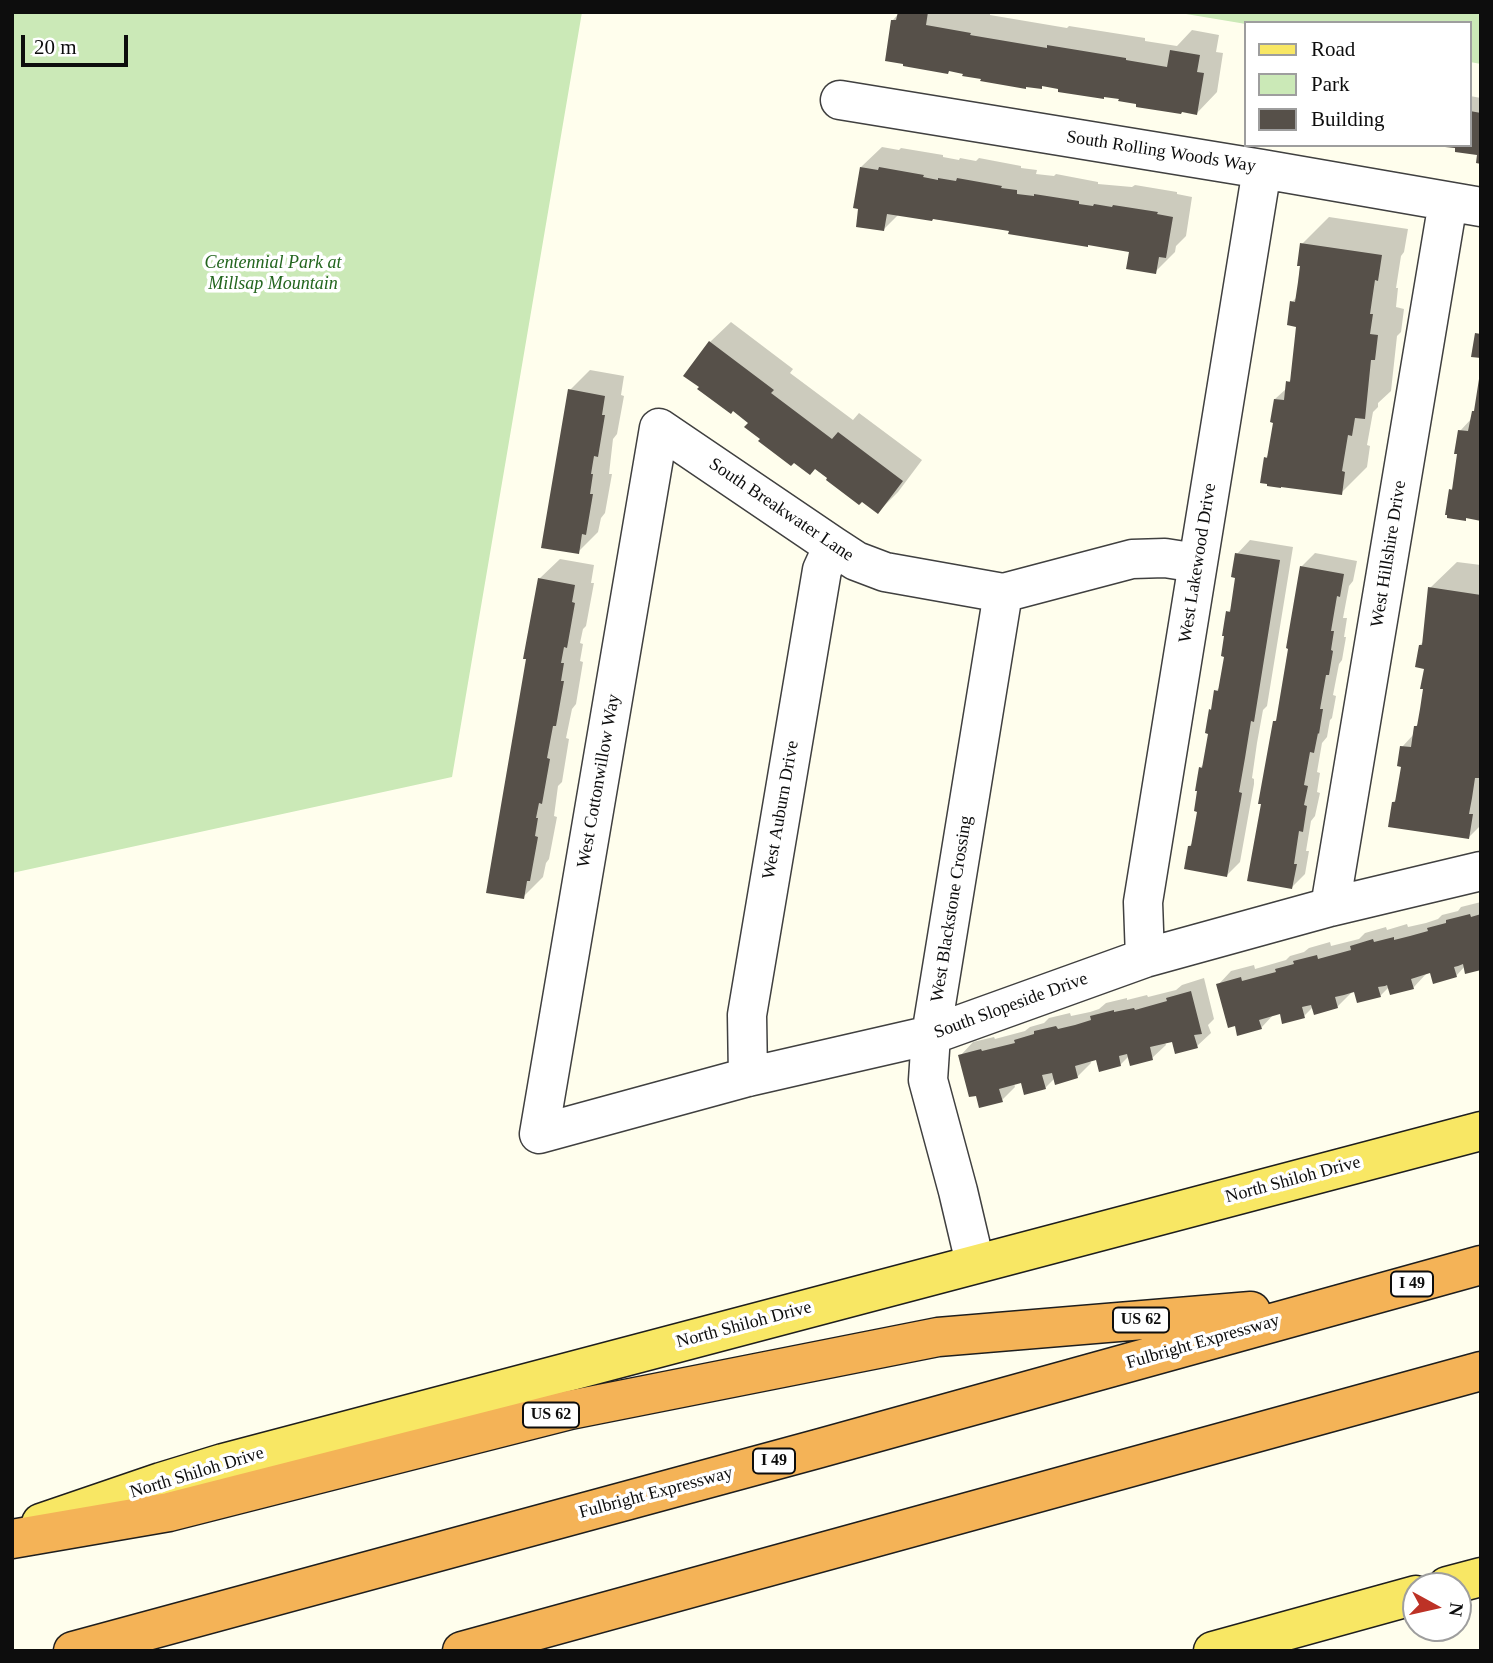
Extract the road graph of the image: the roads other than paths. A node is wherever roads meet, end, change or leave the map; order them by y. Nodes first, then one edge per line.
1 (840, 100) dead end
2 (1262, 169) junction
3 (1464, 205) edge
4 (659, 428) joint
5 (833, 546) junction
6 (1197, 563) junction
7 (1003, 593) junction
8 (1481, 871) edge
9 (1330, 907) junction
10 (1145, 958) junction
11 (931, 1035) junction
12 (748, 1077) junction
13 (1481, 1131) edge
14 (538, 1134) joint
15 (975, 1263) junction
16 (1481, 1265) edge
17 (1343, 1303) junction
18 (1481, 1371) edge
19 (12, 1533) edge
20 (12, 1539) edge
21 (1402, 1599) edge
22 (584, 1618) junction
23 (73, 1651) edge
24 (462, 1651) edge
25 (519, 1651) edge
26 (1213, 1651) edge

1 - 2 lane, South Rolling Woods Way
2 - 3 lane, South Rolling Woods Way
2 - 6 lane, West Lakewood Drive
3 - 9 lane, West Hillshire Drive
4 - 5 lane, South Breakwater Lane
4 - 14 lane, West Cottonwillow Way
5 - 7 lane, South Breakwater Lane
5 - 12 lane, West Auburn Drive
6 - 7 lane, South Breakwater Lane
6 - 10 lane, West Lakewood Drive
7 - 11 lane, West Blackstone Crossing
8 - 9 lane, South Slopeside Drive
9 - 10 lane, South Slopeside Drive
10 - 11 lane, South Slopeside Drive
11 - 12 lane, South Slopeside Drive
11 - 15 lane, West Blackstone Crossing
12 - 14 lane, South Slopeside Drive
13 - 15 main road, North Shiloh Drive
15 - 19 main road, North Shiloh Drive
16 - 17 highway, Fulbright Expressway / I 49
17 - 20 highway, US 62
17 - 23 highway, Fulbright Expressway / I 49
18 - 22 highway
21 - 26 main road
22 - 24 highway
22 - 25 highway

